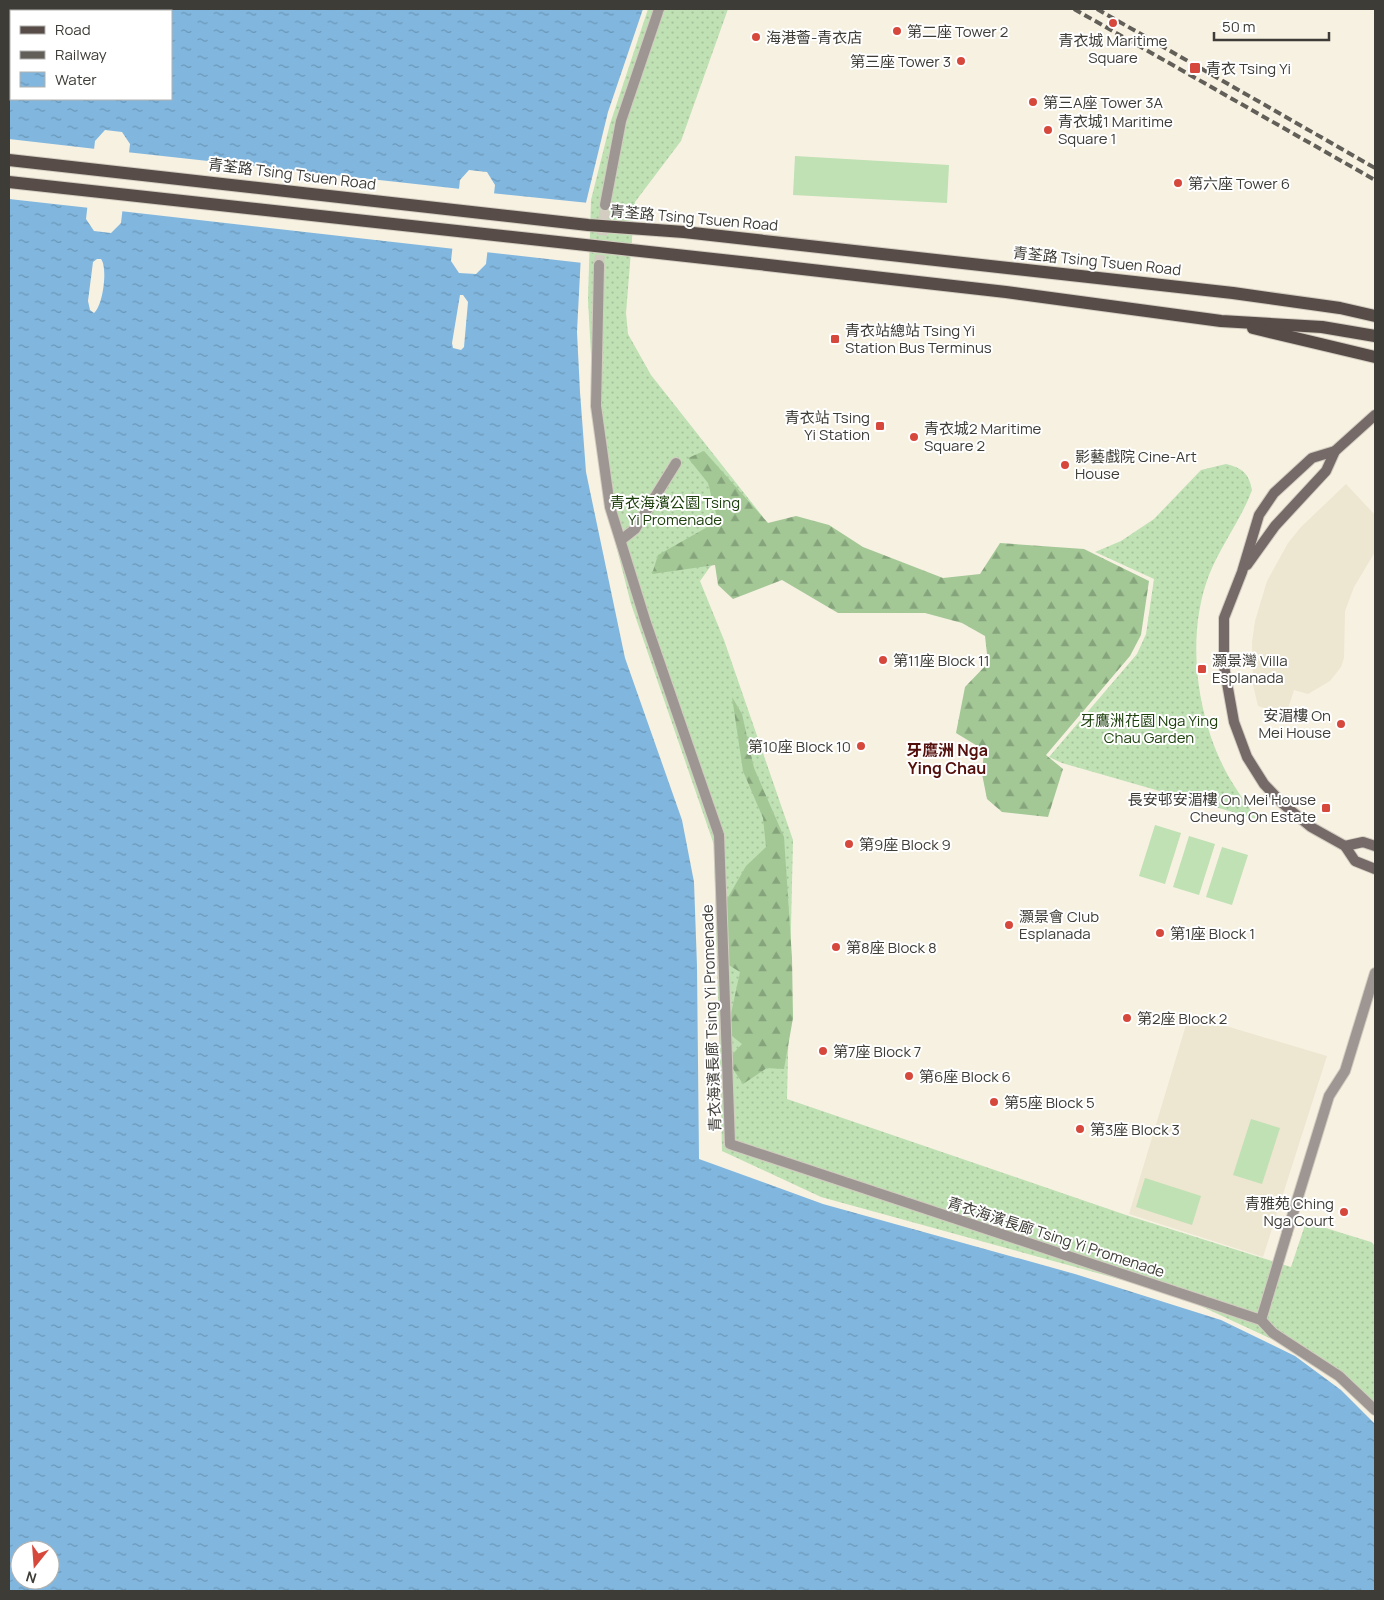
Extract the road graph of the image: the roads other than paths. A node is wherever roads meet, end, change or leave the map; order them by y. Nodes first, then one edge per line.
1 (659, 9) edge
2 (9, 160) edge
3 (9, 182) edge
4 (605, 205) tunnel mouth
5 (599, 265) tunnel mouth
6 (1340, 308) junction
7 (1375, 309) edge
8 (1375, 316) edge
9 (1221, 321) junction
10 (1375, 336) edge
11 (1375, 357) edge
12 (1375, 416) edge
13 (1335, 450) junction
14 (676, 463) dead end
15 (621, 540) junction
16 (1242, 572) junction
17 (1345, 846) junction
18 (1375, 846) edge
19 (1375, 869) edge
20 (1375, 973) edge
21 (1261, 1320) junction
22 (1375, 1410) edge

1 - 4 street
2 - 6 main road, 青荃路 Tsing Tsuen Road, bridge
3 - 9 main road, bridge
5 - 15 street, 青衣海濱長廊 Tsing Yi Promenade
6 - 7 main road
6 - 8 main road, 青荃路 Tsing Tsuen Road
9 - 10 main road
9 - 11 main road
12 - 13 main road
13 - 16 main road
13 - 16 main road
14 - 15 street
15 - 21 street, 青衣海濱長廊 Tsing Yi Promenade
16 - 17 main road
17 - 18 main road
17 - 19 main road
20 - 21 street
21 - 22 street, 青衣海濱長廊 Tsing Yi Promenade

